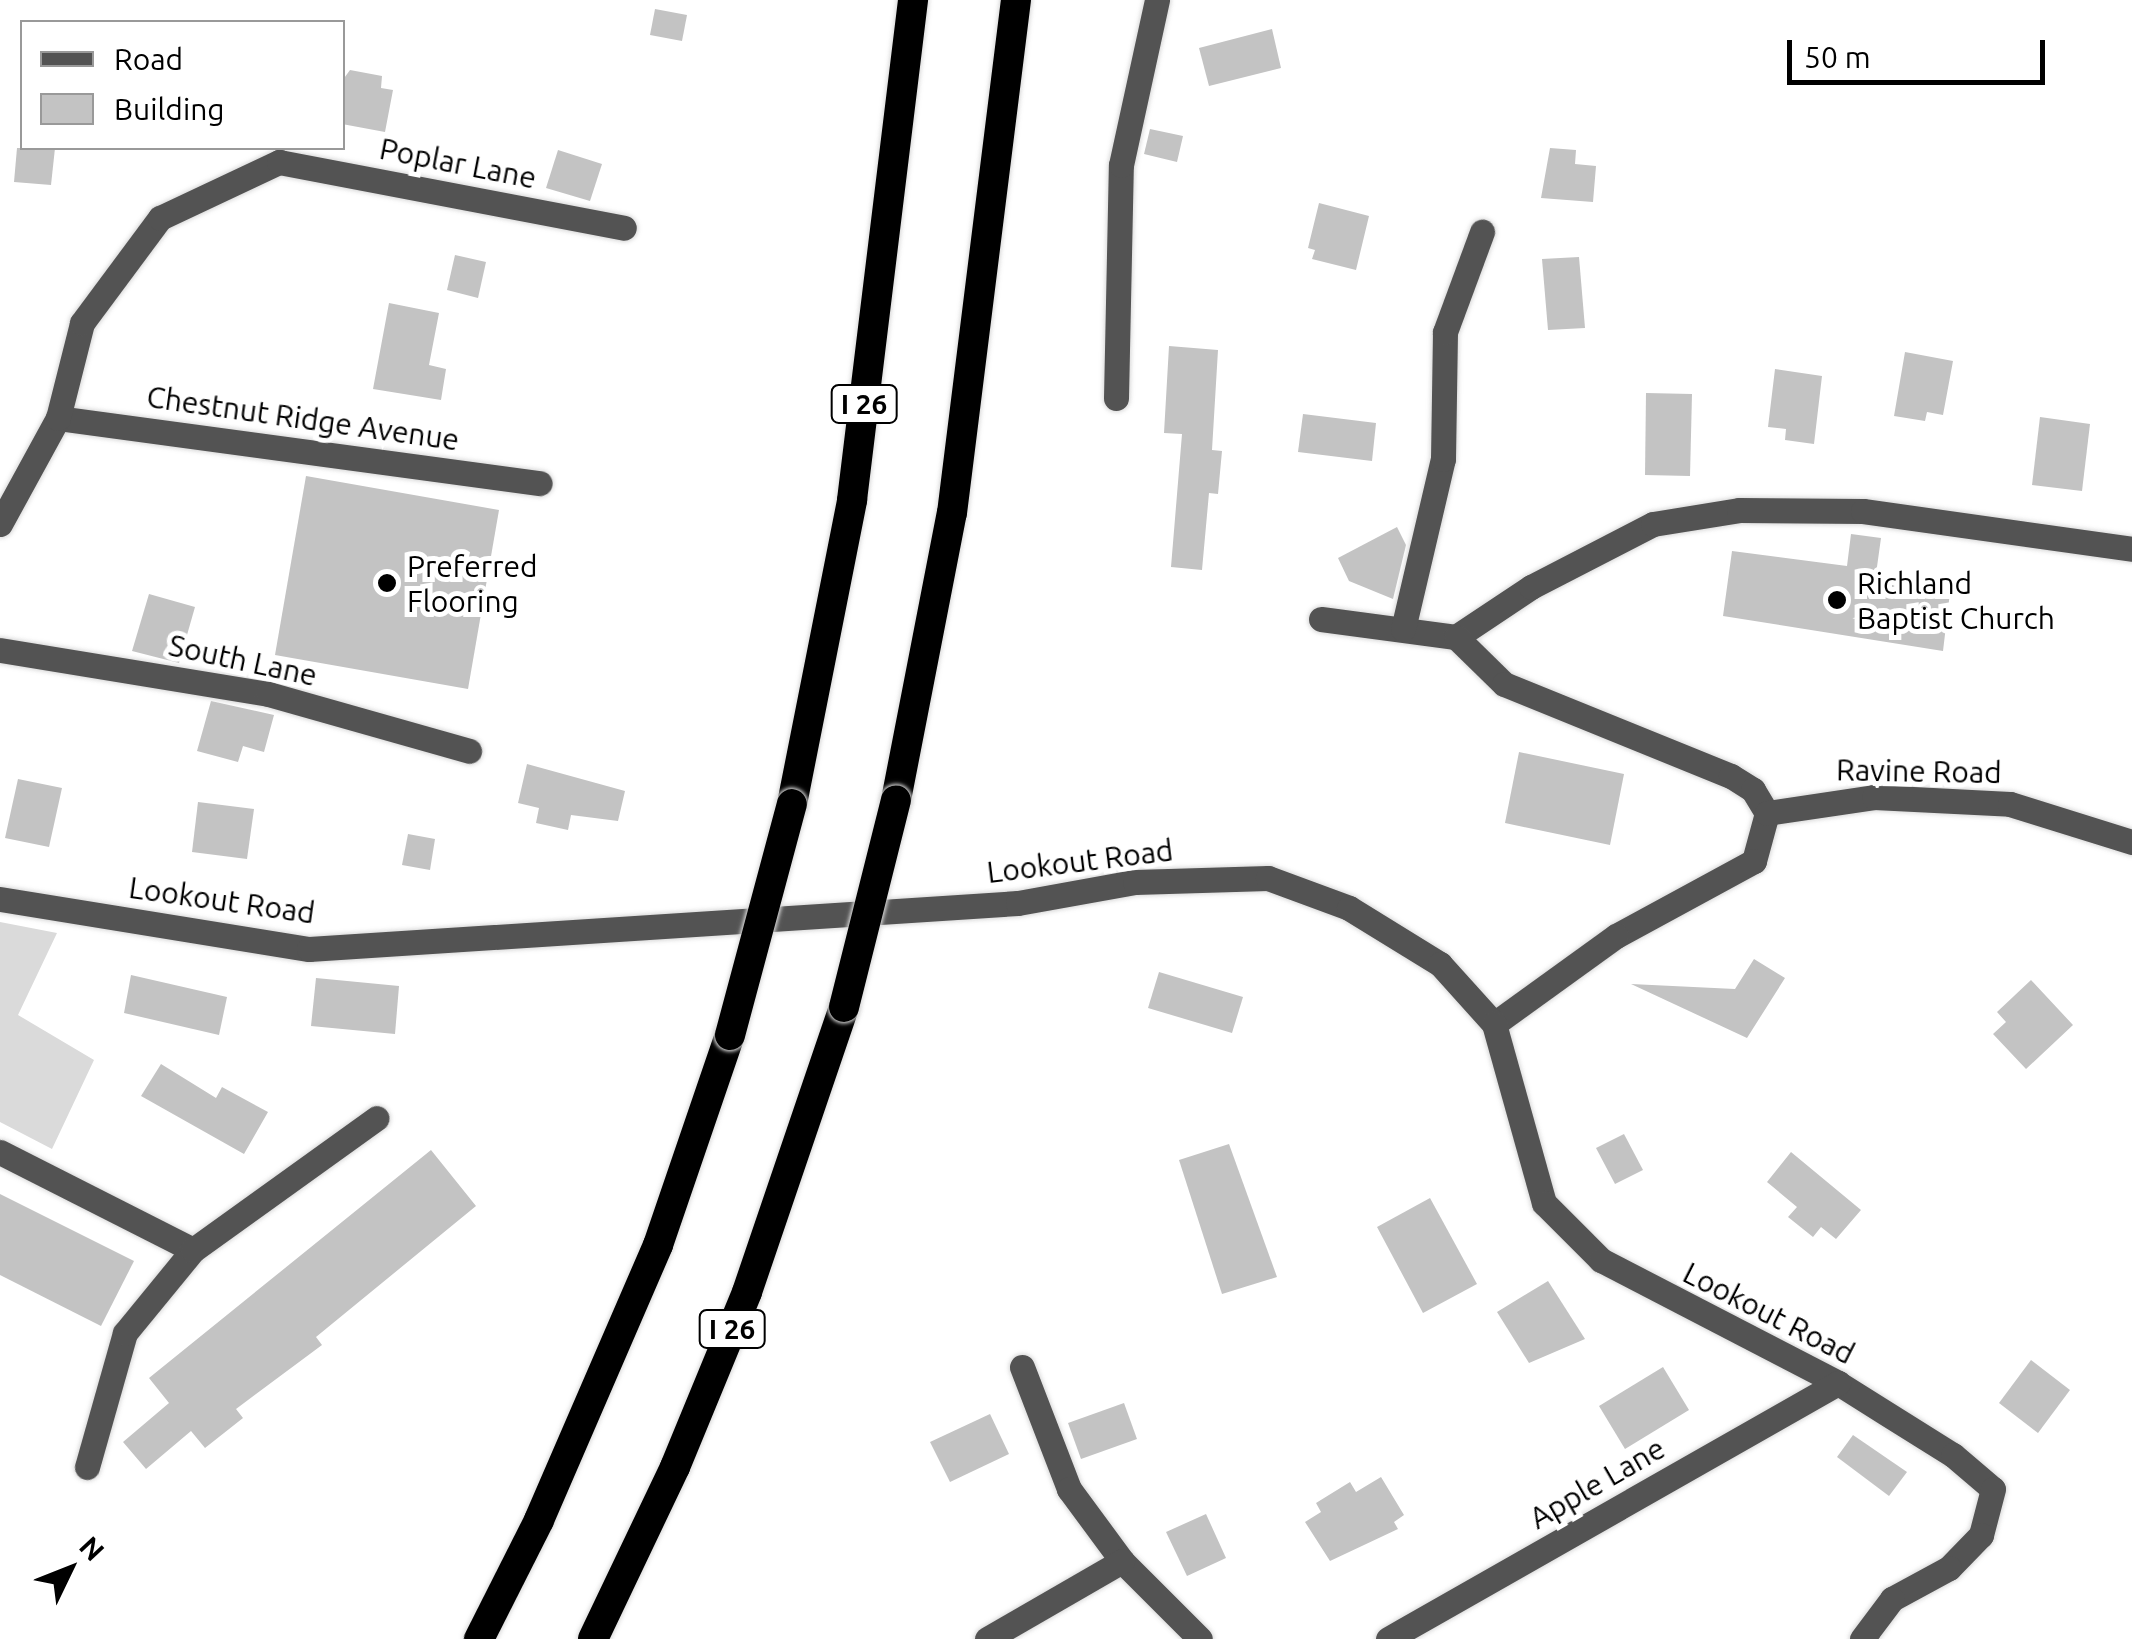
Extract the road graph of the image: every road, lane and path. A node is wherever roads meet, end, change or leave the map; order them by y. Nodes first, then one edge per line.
1 (913, 0) edge
2 (1016, 0) edge
3 (1157, 0) edge
4 (624, 228) dead end
5 (1482, 232) dead end
6 (1116, 398) dead end
7 (58, 418) junction
8 (540, 483) dead end
9 (0, 524) edge
10 (2132, 549) edge
11 (1321, 618) dead end
12 (1403, 630) junction
13 (1456, 637) junction
14 (0, 650) edge
15 (469, 751) dead end
16 (1767, 814) junction
17 (2132, 842) edge
18 (0, 899) edge
19 (1494, 1024) junction
20 (376, 1118) dead end
21 (0, 1152) edge
22 (193, 1250) junction
23 (1022, 1367) dead end
24 (1838, 1382) junction
25 (87, 1467) dead end
26 (1122, 1560) junction
27 (478, 1639) edge
28 (593, 1639) edge
29 (987, 1639) edge
30 (1200, 1639) edge
31 (1388, 1639) edge
32 (1862, 1639) edge

1 - 27 highway, I 26, bridge
2 - 28 highway, I 26, bridge
3 - 6 street
4 - 7 street, Poplar Lane
5 - 12 street
7 - 8 street, Chestnut Ridge Avenue
7 - 9 street, Poplar Lane
10 - 13 street
11 - 12 street
12 - 13 street
13 - 16 street
14 - 15 street, South Lane
16 - 17 street, Ravine Road
16 - 19 street
18 - 19 street, Lookout Road
19 - 24 street, Lookout Road
20 - 22 street
21 - 22 street
22 - 25 street
23 - 26 street
24 - 31 street, Apple Lane
24 - 32 street, Lookout Road
26 - 29 street
26 - 30 street

